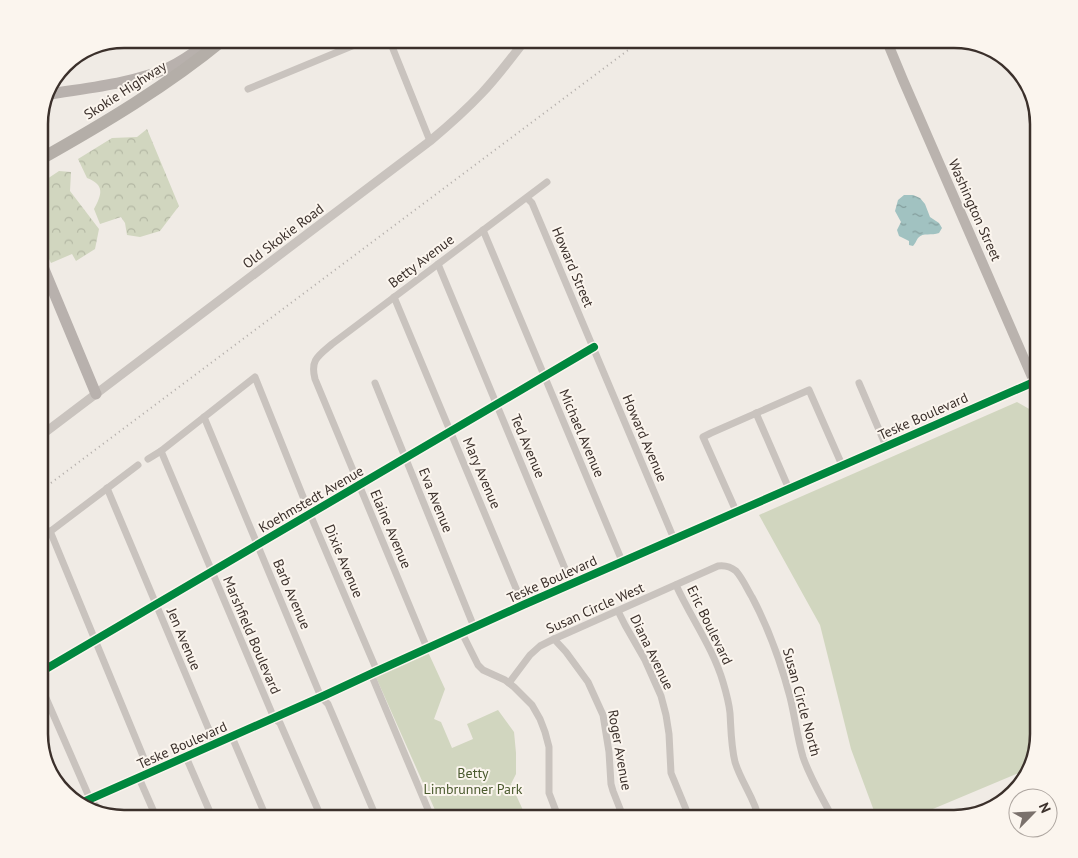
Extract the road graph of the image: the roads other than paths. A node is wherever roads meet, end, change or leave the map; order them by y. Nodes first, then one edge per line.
1 (201, 47) edge
2 (213, 47) edge
3 (350, 47) edge
4 (392, 47) edge
5 (520, 47) edge
6 (889, 47) edge
7 (248, 89) dead end
8 (54, 93) edge
9 (152, 93) junction
10 (430, 141) junction
11 (48, 155) edge
12 (48, 163) edge
13 (547, 182) dead end
14 (527, 198) junction
15 (483, 230) junction
16 (438, 264) junction
17 (48, 279) edge
18 (394, 297) junction
19 (594, 347) junction
20 (314, 364) joint
21 (1030, 373) edge
22 (544, 376) junction
23 (859, 383) dead end
24 (375, 384) dead end
25 (1030, 384) edge
26 (96, 394) junction
27 (497, 404) junction
28 (756, 413) junction
29 (204, 417) junction
30 (48, 430) edge
31 (450, 431) junction
32 (886, 446) junction
33 (161, 451) junction
34 (405, 458) junction
35 (148, 459) dead end
36 (138, 465) dead end
37 (842, 465) junction
38 (359, 485) junction
39 (107, 488) junction
40 (789, 489) junction
41 (736, 512) junction
42 (310, 514) junction
43 (50, 532) joint
44 (674, 539) junction
45 (257, 545) junction
46 (622, 561) junction
47 (212, 571) junction
48 (571, 583) junction
49 (676, 585) junction
50 (156, 604) junction
51 (523, 605) junction
52 (618, 611) junction
53 (474, 627) junction
54 (462, 633) junction
55 (554, 638) junction
56 (95, 640) junction
57 (427, 648) junction
58 (48, 666) edge
59 (374, 672) junction
60 (509, 683) junction
61 (322, 698) junction
62 (48, 703) edge
63 (274, 718) junction
64 (232, 737) junction
65 (215, 744) junction
66 (186, 757) junction
67 (150, 773) junction
68 (139, 778) junction
69 (90, 799) junction
70 (86, 801) edge
71 (95, 805) edge
72 (153, 810) edge
73 (208, 810) edge
74 (263, 810) edge
75 (318, 810) edge
76 (373, 810) edge
77 (428, 810) edge
78 (556, 810) edge
79 (620, 810) edge
80 (686, 810) edge
81 (756, 810) edge
82 (829, 810) edge

1 - 8 main road
2 - 9 highway, Skokie Highway
3 - 7 street
4 - 10 street
5 - 10 street, Old Skokie Road
6 - 21 main road, Washington Street
9 - 11 highway, Skokie Highway
9 - 12 highway
10 - 26 street, Old Skokie Road
13 - 14 street, Betty Avenue
14 - 15 street, Betty Avenue
14 - 19 street, Howard Street
15 - 16 street, Betty Avenue
15 - 22 street, Michael Avenue
16 - 18 street, Betty Avenue
16 - 27 street, Ted Avenue
17 - 26 main road
18 - 20 street, Betty Avenue
18 - 31 street, Mary Avenue
19 - 22 street, Koehmstedt Avenue
19 - 44 street, Howard Avenue
20 - 38 street, Elaine Avenue
22 - 27 street, Koehmstedt Avenue
22 - 46 street, Michael Avenue
23 - 32 street
24 - 34 street, Eva Avenue
25 - 32 street, Teske Boulevard
26 - 30 street, Old Skokie Road
27 - 31 street, Koehmstedt Avenue
27 - 48 street, Ted Avenue
28 - 37 street
28 - 40 street
28 - 41 street
29 - 33 street
29 - 42 street, Dixie Avenue
29 - 45 street, Barb Avenue
31 - 34 street, Koehmstedt Avenue
31 - 51 street, Mary Avenue
32 - 37 street, Teske Boulevard
33 - 35 street
33 - 47 street, Marshfield Boulevard
34 - 38 street, Koehmstedt Avenue
34 - 53 street, Eva Avenue
36 - 39 street
37 - 40 street, Teske Boulevard
38 - 42 street, Koehmstedt Avenue
38 - 57 street, Elaine Avenue
39 - 43 street
39 - 50 street, Jen Avenue
40 - 41 street, Teske Boulevard
41 - 44 street, Teske Boulevard
42 - 45 street, Koehmstedt Avenue
42 - 59 street, Dixie Avenue
43 - 56 street
44 - 46 street, Teske Boulevard
45 - 47 street, Koehmstedt Avenue
45 - 61 street, Barb Avenue
46 - 48 street, Teske Boulevard
47 - 50 street, Koehmstedt Avenue
47 - 63 street, Marshfield Boulevard
48 - 51 street, Teske Boulevard
49 - 52 street, Susan Circle West
49 - 81 street, Eric Boulevard
49 - 82 street, Susan Circle North
50 - 56 street, Koehmstedt Avenue
50 - 65 street, Jen Avenue
51 - 53 street, Teske Boulevard
52 - 55 street, Susan Circle West
52 - 80 street, Diana Avenue
53 - 54 street, Teske Boulevard
54 - 57 street, Teske Boulevard
54 - 60 street
55 - 60 street, Susan Circle West
55 - 79 street, Roger Avenue
56 - 58 street, Koehmstedt Avenue
56 - 67 street
57 - 59 street, Teske Boulevard
59 - 61 street, Teske Boulevard
59 - 77 street, Dixie Avenue
60 - 78 street
61 - 63 street, Teske Boulevard
61 - 76 street, Barb Avenue
62 - 69 street
63 - 64 street, Teske Boulevard
63 - 75 street, Marshfield Boulevard
64 - 65 street, Teske Boulevard
64 - 74 street
65 - 66 street, Teske Boulevard
66 - 67 street, Teske Boulevard
66 - 73 street
67 - 68 street, Teske Boulevard
68 - 69 street, Teske Boulevard
68 - 72 street
69 - 70 street, Teske Boulevard
69 - 71 street

